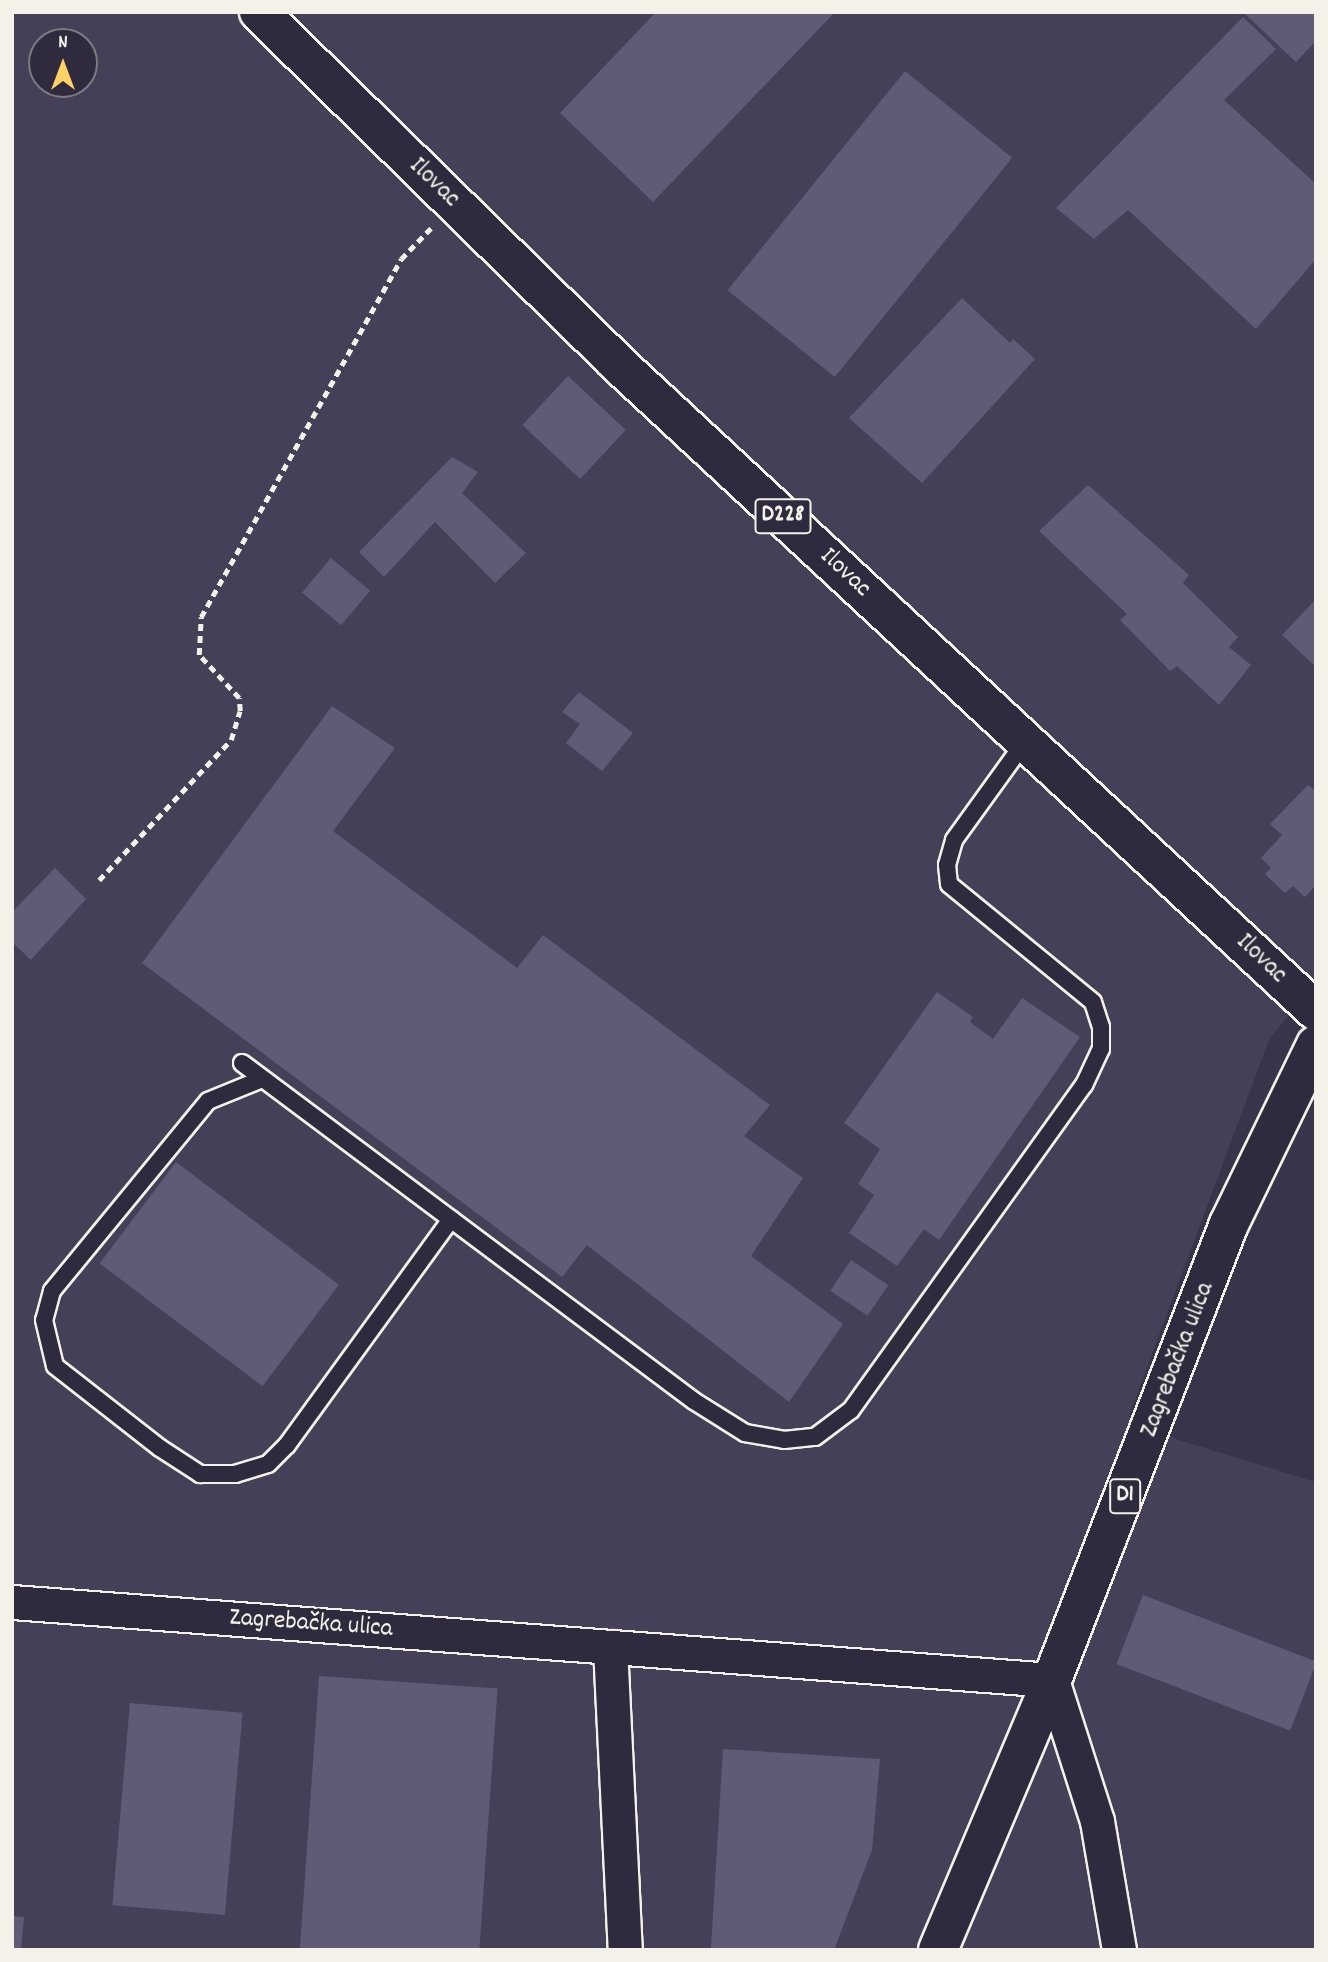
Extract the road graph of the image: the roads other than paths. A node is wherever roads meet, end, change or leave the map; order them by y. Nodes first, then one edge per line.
1 (259, 12) edge
2 (1026, 740) junction
3 (1316, 1011) edge
4 (1316, 1045) edge
5 (242, 1063) dead end
6 (262, 1079) junction
7 (451, 1219) junction
8 (12, 1602) edge
9 (610, 1647) junction
10 (1052, 1680) junction
11 (625, 1950) edge
12 (938, 1950) edge
13 (1119, 1950) edge

1 - 2 main road, Ilovac / D228
2 - 3 main road, Ilovac / D228
2 - 7 lane
4 - 10 main road, Zagrebačka ulica / D1
5 - 6 lane
6 - 7 lane
6 - 7 lane
8 - 9 street, Zagrebačka ulica
9 - 10 street, Zagrebačka ulica
9 - 11 street
10 - 12 main road, Zagrebačka ulica / D1
10 - 13 street

